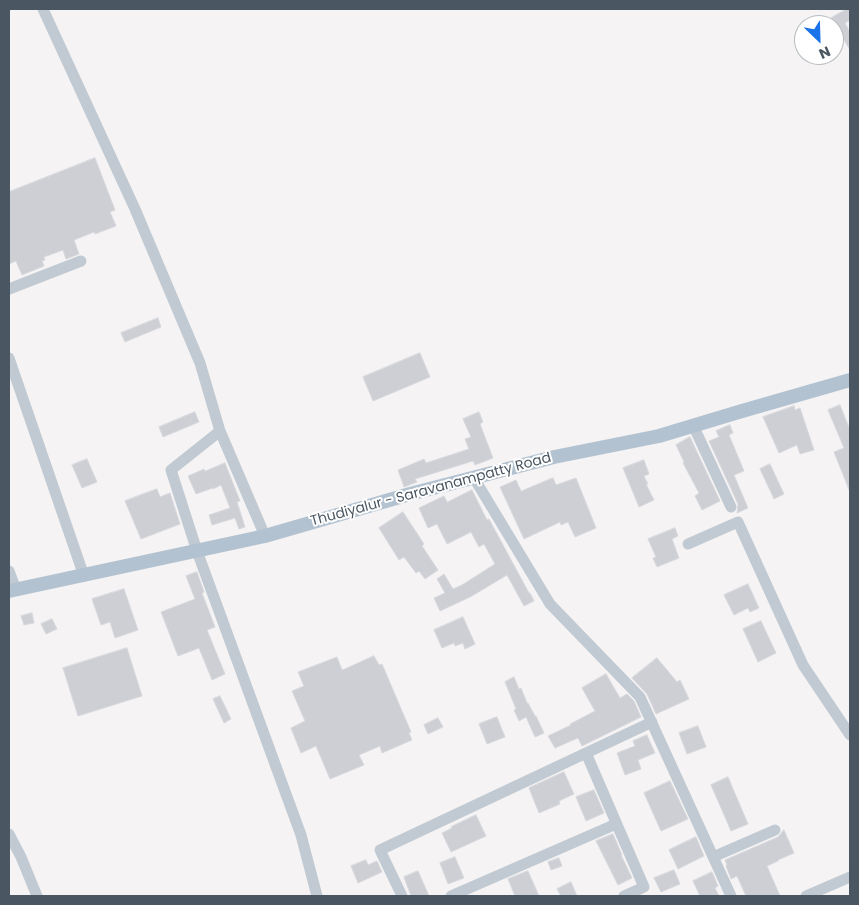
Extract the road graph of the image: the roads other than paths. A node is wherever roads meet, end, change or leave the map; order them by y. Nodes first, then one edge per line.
1 (43, 9) edge
2 (80, 262) dead end
3 (9, 288) edge
4 (9, 358) edge
5 (850, 380) edge
6 (693, 425) junction
7 (220, 432) junction
8 (474, 478) junction
9 (731, 507) dead end
10 (265, 536) junction
11 (688, 544) dead end
12 (198, 551) junction
13 (9, 571) edge
14 (84, 576) junction
15 (12, 591) edge
16 (652, 722) junction
17 (850, 735) edge
18 (586, 754) junction
19 (616, 824) junction
20 (775, 830) dead end
21 (9, 834) edge
22 (713, 857) junction
23 (850, 877) edge
24 (38, 896) edge
25 (317, 896) edge
26 (402, 896) edge
27 (451, 896) edge
28 (624, 896) edge
29 (731, 896) edge
30 (806, 896) edge

1 - 7 street
2 - 3 street
4 - 14 street
5 - 6 main road, Thudiyalur - Saravanampatty Road
6 - 8 main road, Thudiyalur - Saravanampatty Road
6 - 9 street
7 - 10 street
7 - 12 street
8 - 10 main road, Thudiyalur - Saravanampatty Road
8 - 16 street
10 - 12 main road, Thudiyalur - Saravanampatty Road
11 - 17 street
12 - 14 main road, Thudiyalur - Saravanampatty Road
12 - 25 street
13 - 15 street
14 - 15 main road, Thudiyalur - Saravanampatty Road
16 - 18 street
16 - 22 street
18 - 19 street
18 - 26 street
19 - 27 street
19 - 28 street
20 - 22 street
21 - 24 street
22 - 29 street
23 - 30 street

